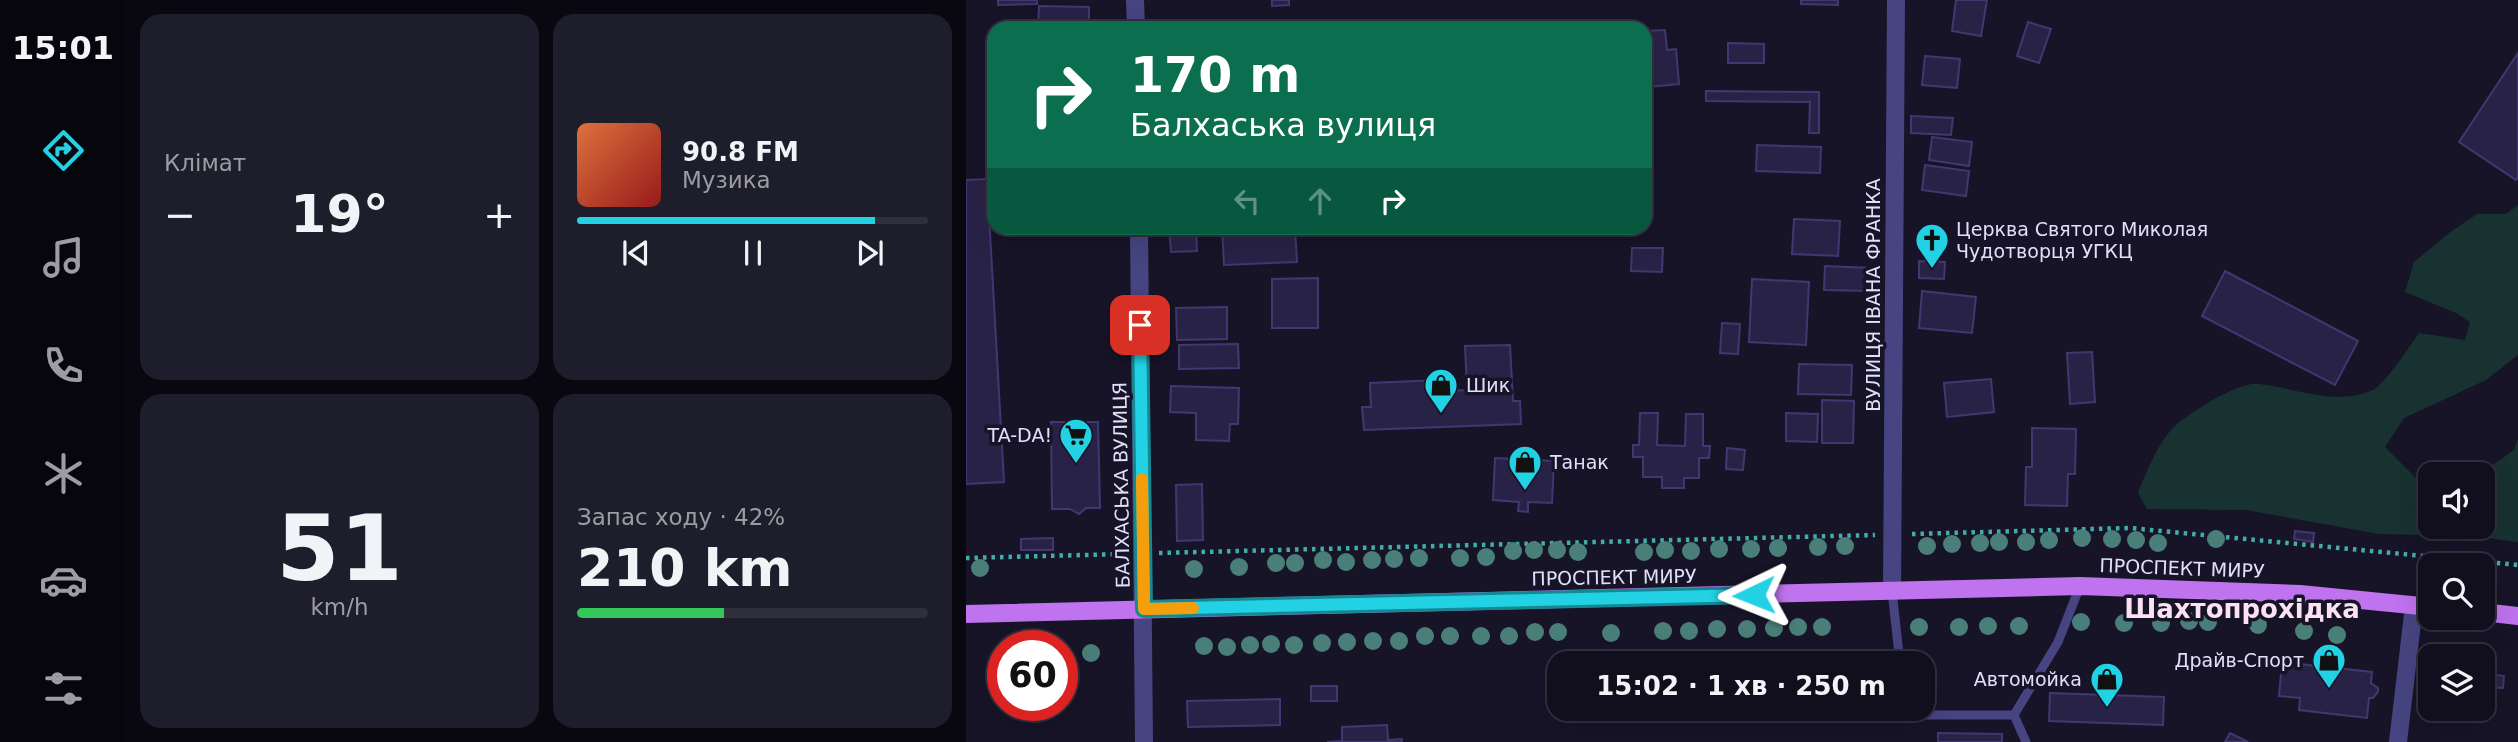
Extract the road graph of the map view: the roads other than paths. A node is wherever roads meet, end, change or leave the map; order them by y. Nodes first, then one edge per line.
1 (1135, 0) edge
2 (1896, 0) edge
3 (1136, 21) edge
4 (1139, 235) edge
5 (2080, 586) junction
6 (1892, 591) junction
7 (2418, 606) edge
8 (1144, 609) junction
9 (2495, 613) edge
10 (966, 614) edge
11 (2518, 615) edge
12 (2419, 630) edge
13 (1899, 651) edge
14 (1935, 715) edge
15 (2014, 715) junction
16 (1144, 742) edge
17 (2026, 742) edge
18 (2398, 742) edge

1 - 3 street
2 - 6 street, ВУЛИЦЯ ІВАНА ФРАНКА
4 - 8 street, БАЛХАСЬКА ВУЛИЦЯ
5 - 6 main road, ПРОСПЕКТ МИРУ
5 - 7 main road, ПРОСПЕКТ МИРУ
5 - 15 lane
6 - 8 main road, ПРОСПЕКТ МИРУ
6 - 13 lane
8 - 10 main road, ПРОСПЕКТ МИРУ
8 - 16 street, БАЛХАСЬКА ВУЛИЦЯ
9 - 11 main road
12 - 18 street
14 - 15 lane
15 - 17 lane

